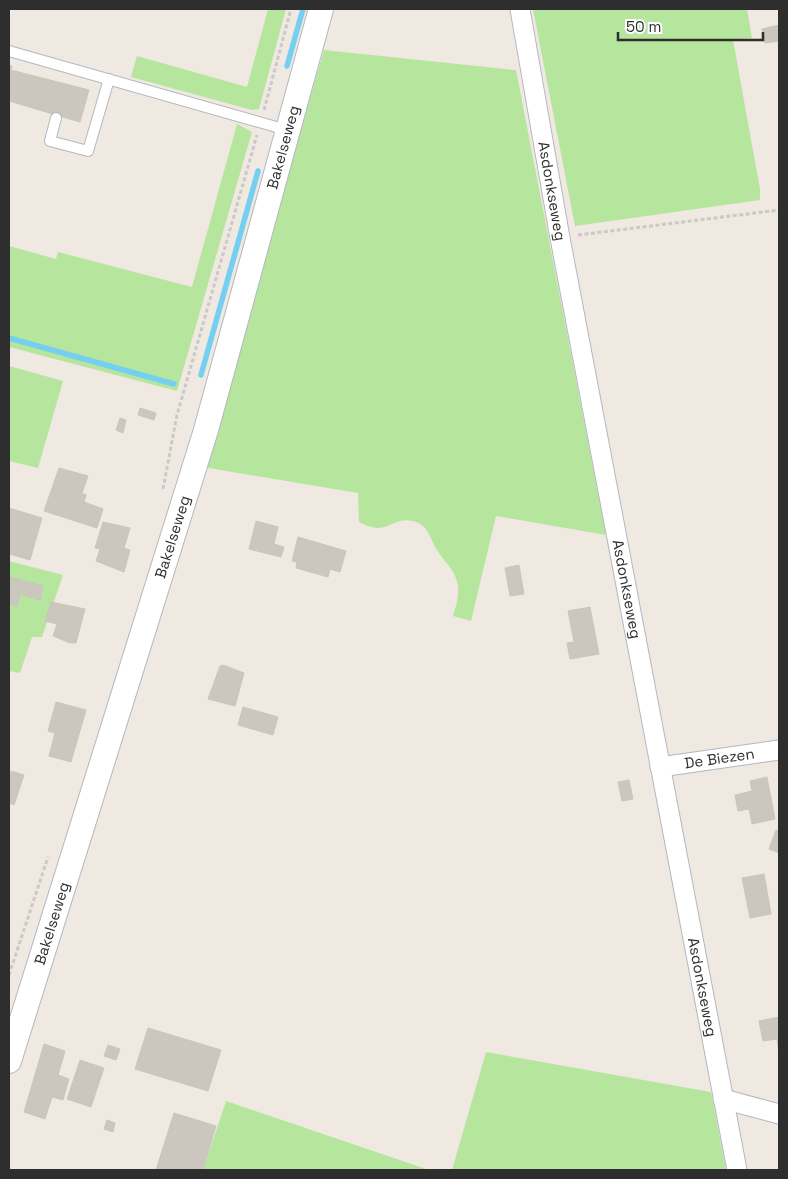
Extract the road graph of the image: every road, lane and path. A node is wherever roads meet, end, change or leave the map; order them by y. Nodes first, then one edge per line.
1 (290, 9) edge
2 (321, 9) edge
3 (520, 9) edge
4 (9, 51) edge
5 (109, 79) junction
6 (56, 118) dead end
7 (260, 122) junction
8 (287, 130) junction
9 (779, 210) edge
10 (560, 238) junction
11 (163, 492) dead end
12 (779, 750) edge
13 (660, 767) junction
14 (49, 855) dead end
15 (9, 975) edge
16 (9, 1061) edge
17 (723, 1099) junction
18 (779, 1114) edge
19 (737, 1170) edge

1 - 7 path, Bakelseweg
2 - 8 street, Bakelseweg
3 - 10 street, Asdonkseweg
4 - 5 lane
5 - 6 lane
5 - 7 lane
7 - 8 lane
7 - 11 path, Bakelseweg
8 - 16 street, Bakelseweg
9 - 10 path
10 - 13 street, Asdonkseweg
12 - 13 street, De Biezen
13 - 17 street, Asdonkseweg
14 - 15 path, Bakelseweg
17 - 18 street
17 - 19 street, Asdonkseweg

